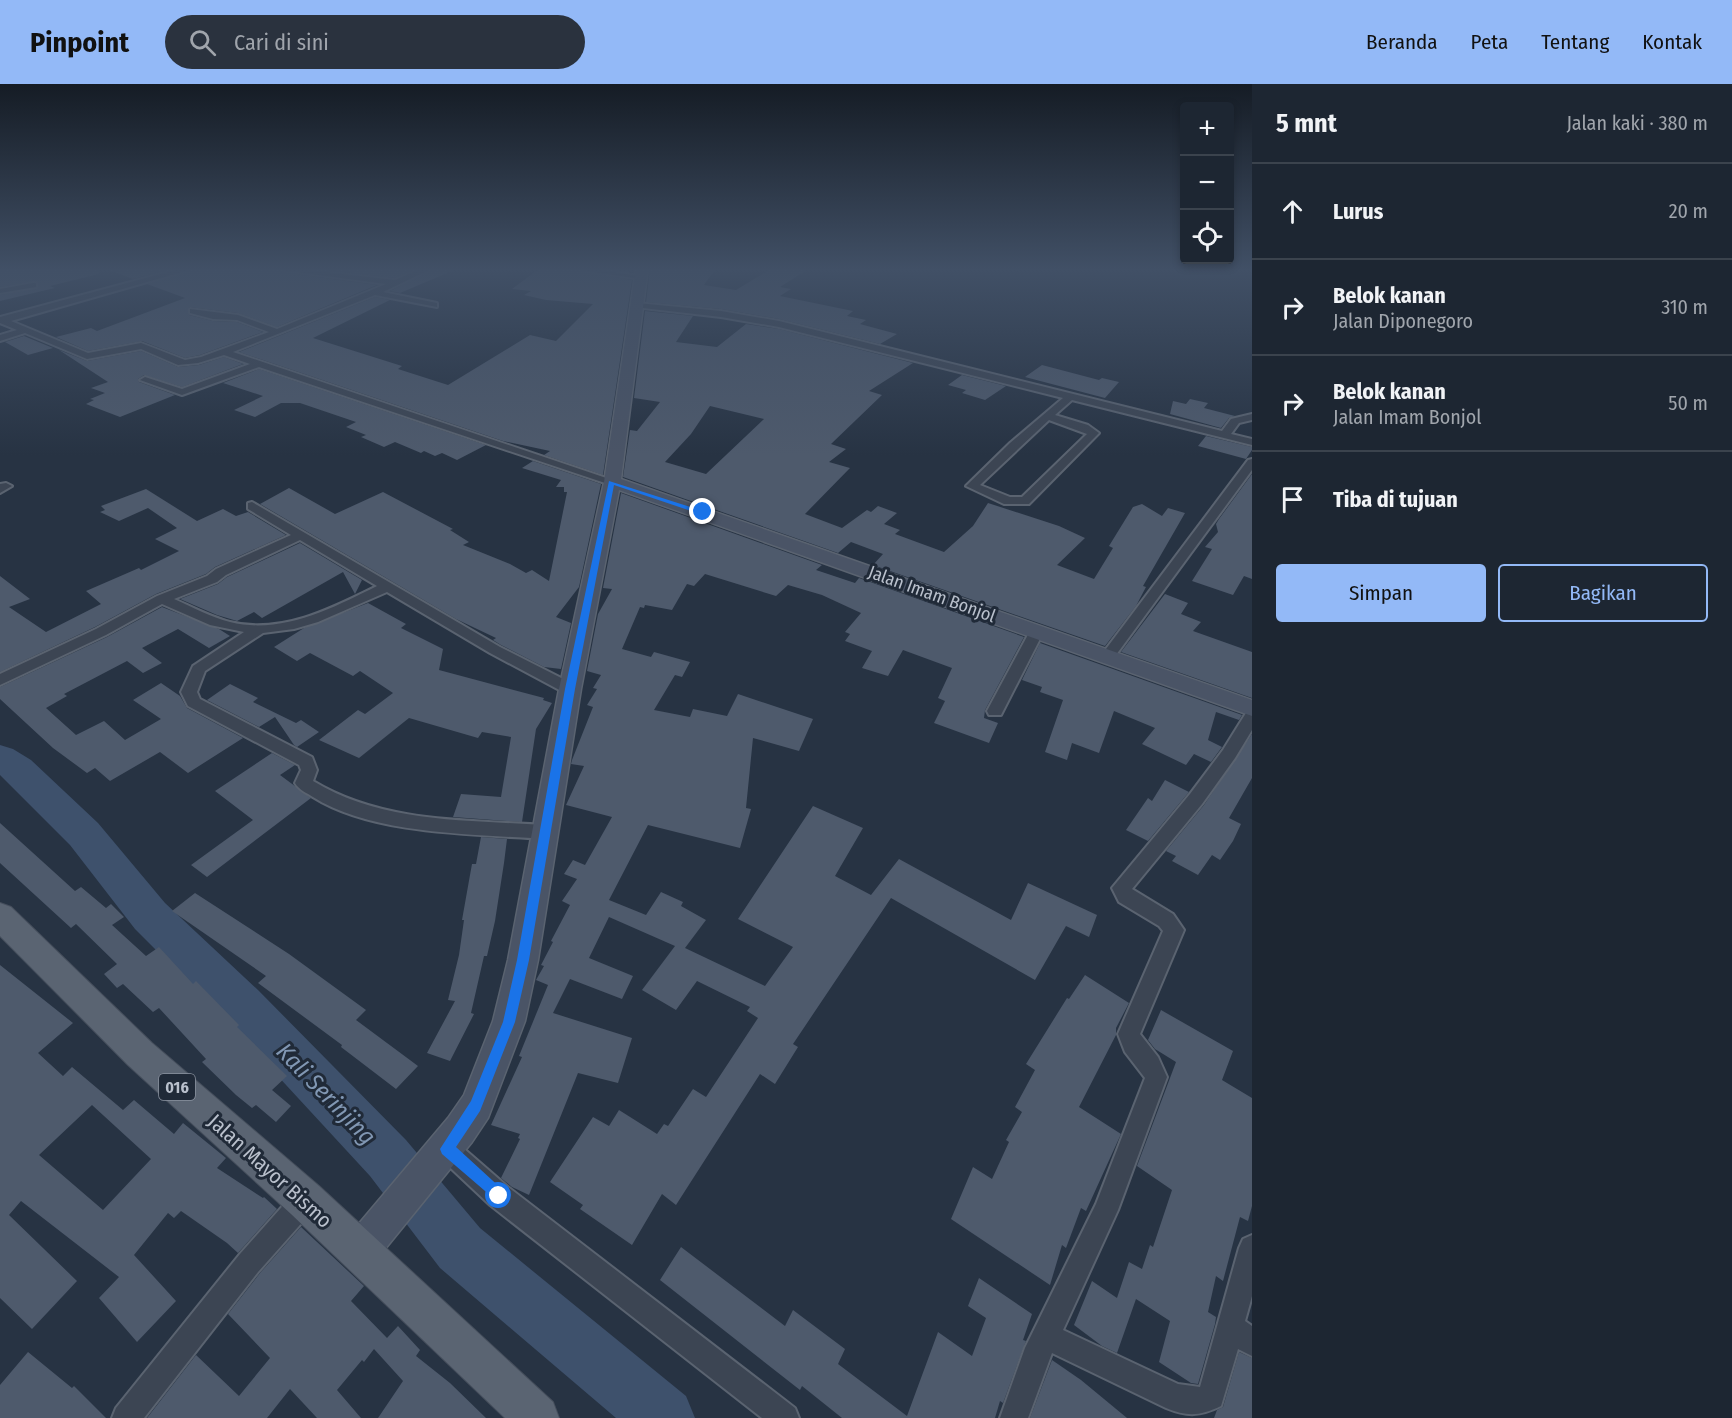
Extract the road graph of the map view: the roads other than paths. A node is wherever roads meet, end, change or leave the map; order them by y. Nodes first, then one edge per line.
1 (272, 330) edge
2 (281, 330) edge
3 (633, 330) edge
4 (804, 330) edge
5 (24, 331) joint
6 (277, 332) junction
7 (0, 338) edge
8 (224, 352) junction
9 (260, 363) junction
10 (145, 380) dead end
11 (1071, 396) junction
12 (1049, 417) junction
13 (1252, 417) edge
14 (1225, 435) junction
15 (1252, 442) edge
16 (1252, 462) edge
17 (612, 482) junction
18 (252, 506) dead end
19 (301, 535) junction
20 (387, 586) junction
21 (162, 599) junction
22 (258, 630) junction
23 (1037, 631) junction
24 (1108, 656) junction
25 (0, 680) edge
26 (570, 689) junction
27 (1252, 708) edge
28 (994, 711) dead end
29 (1252, 717) edge
30 (545, 832) junction
31 (0, 916) edge
32 (441, 1156) junction
33 (305, 1200) junction
34 (1252, 1248) edge
35 (359, 1252) junction
36 (1229, 1326) junction
37 (1046, 1336) junction
38 (1252, 1342) edge
39 (126, 1418) edge
40 (537, 1418) edge
41 (785, 1418) edge
42 (1014, 1418) edge

1 - 6 street
2 - 6 street
3 - 17 main road
4 - 11 street
5 - 7 street
5 - 8 street
6 - 8 street
8 - 9 street
9 - 10 street
9 - 17 street
11 - 12 street
11 - 14 street
12 - 12 street
13 - 14 street
14 - 15 street
16 - 24 street
17 - 23 main road, Jalan Imam Bonjol
17 - 26 main road
18 - 19 street
19 - 20 street
19 - 21 street
20 - 22 street
20 - 26 street
21 - 22 street
21 - 25 street
22 - 30 street
23 - 24 main road, Jalan Imam Bonjol
23 - 28 street
24 - 27 main road, Jalan Imam Bonjol
26 - 30 main road
29 - 37 street
30 - 32 main road
31 - 33 main road, Jalan Mayor Bismo / 016
32 - 35 main road
32 - 41 street
33 - 35 main road, Jalan Mayor Bismo / 016
33 - 39 street
34 - 36 street
35 - 40 main road, 016
36 - 37 street
36 - 38 street
37 - 42 street

